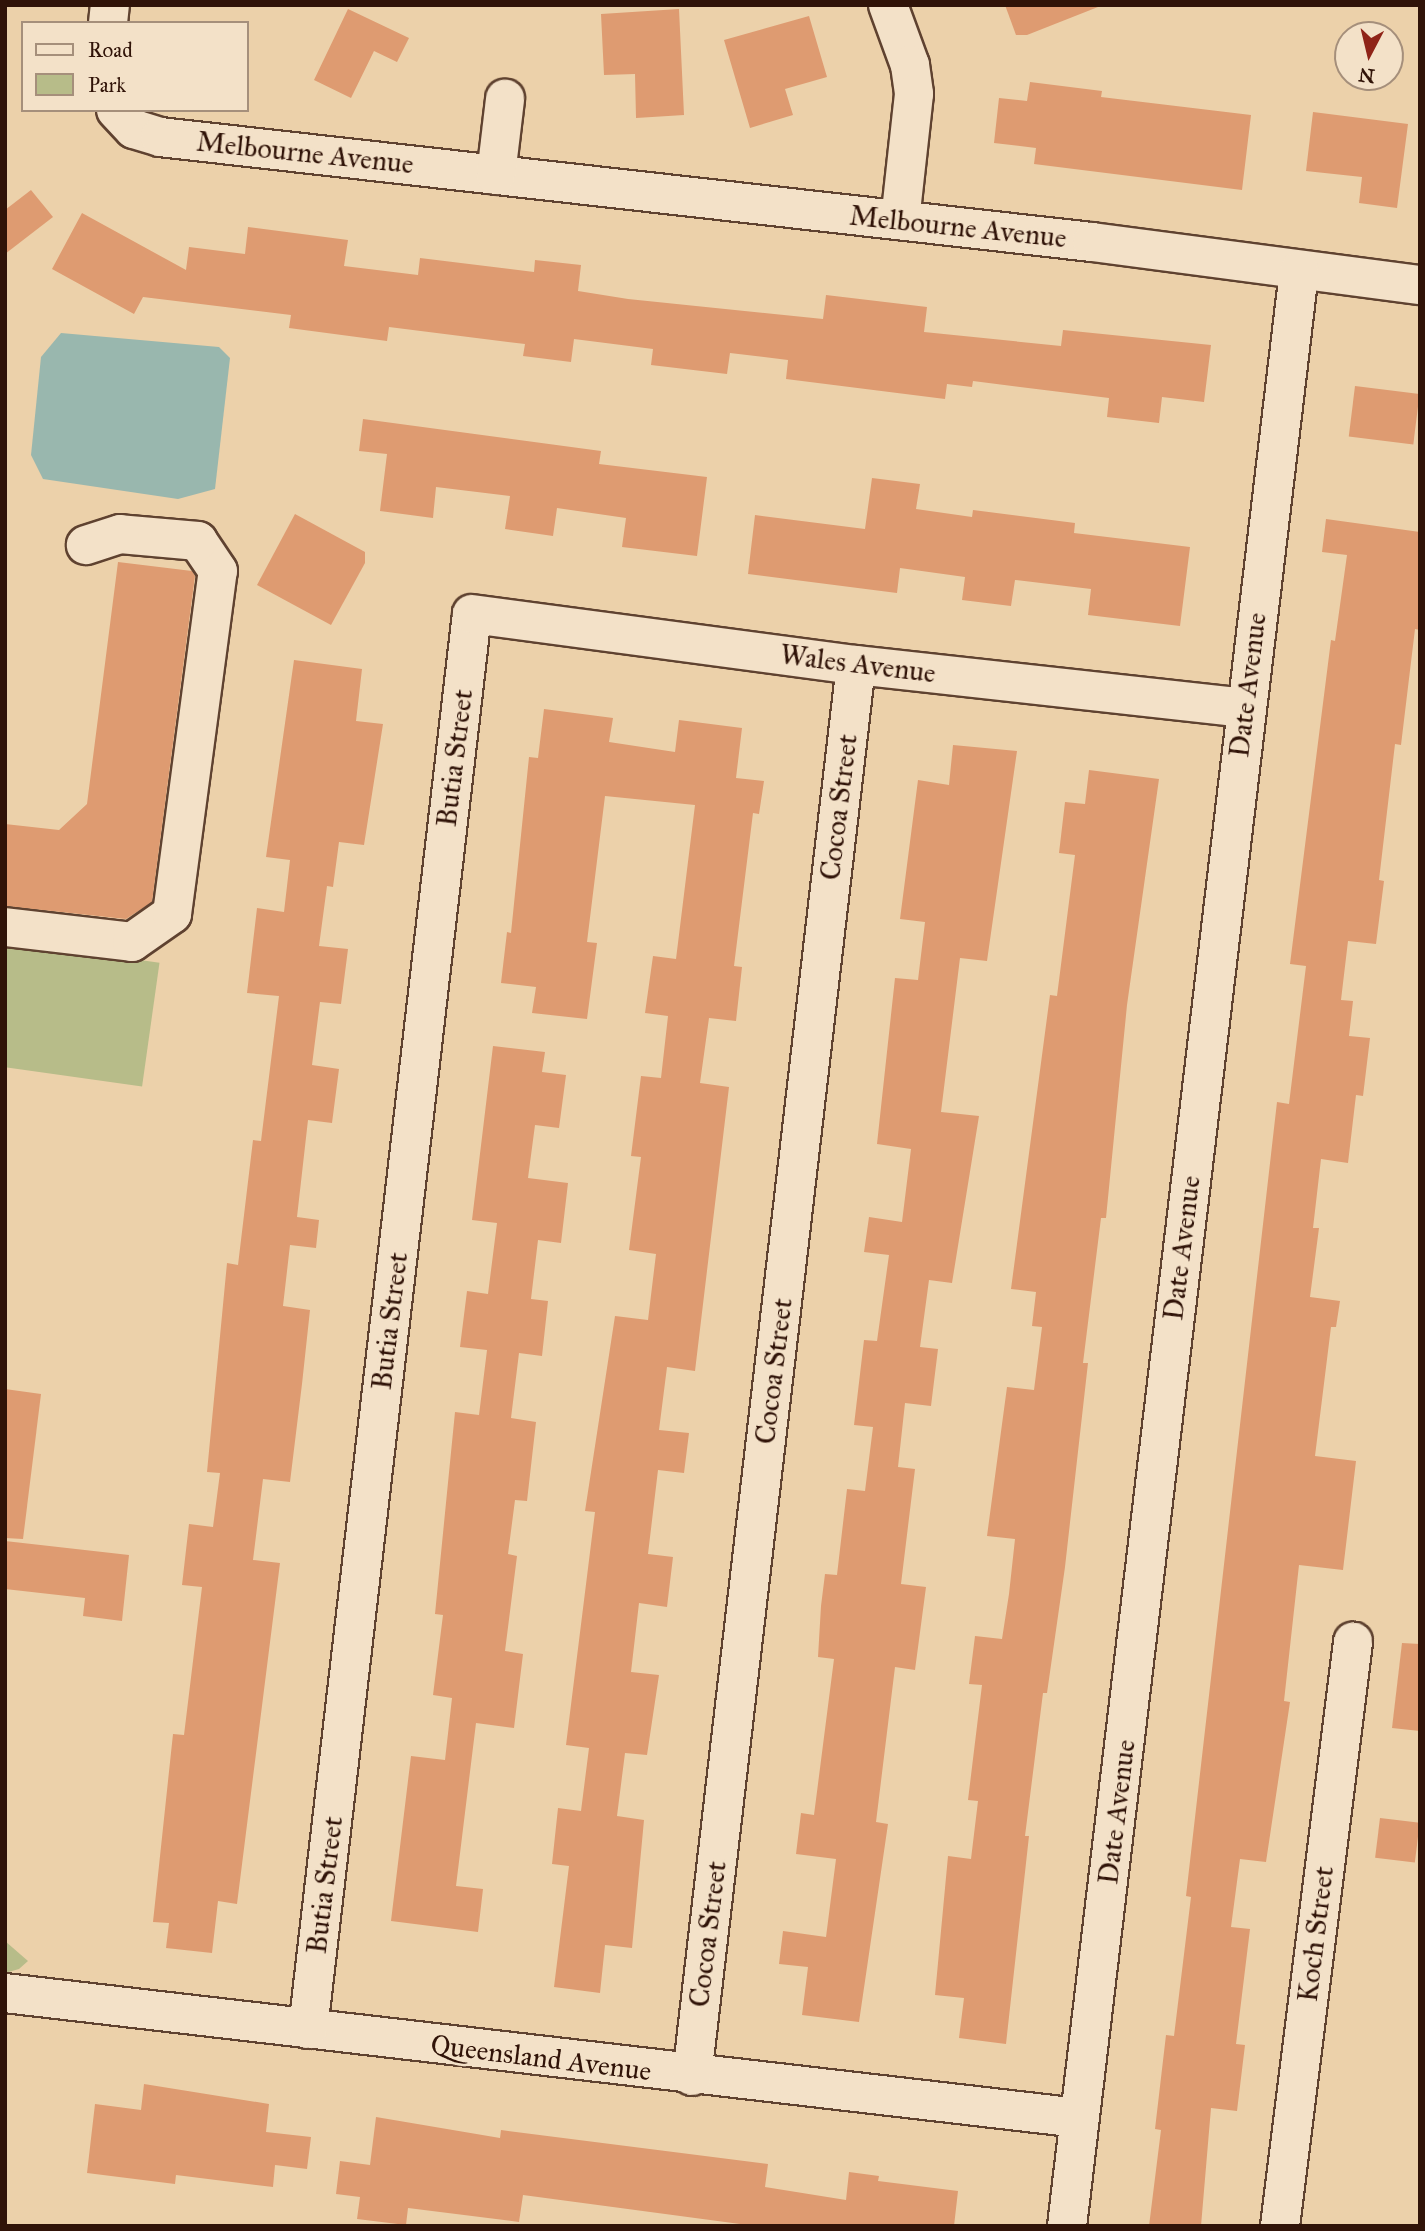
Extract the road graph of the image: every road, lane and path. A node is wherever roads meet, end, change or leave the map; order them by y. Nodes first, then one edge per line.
1 (888, 5) edge
2 (505, 99) dead end
3 (118, 113) edge
4 (496, 175) junction
5 (900, 220) junction
6 (1299, 271) junction
7 (1420, 285) edge
8 (86, 545) dead end
9 (472, 614) joint
10 (856, 665) junction
11 (1245, 708) junction
12 (5, 927) edge
13 (1353, 1642) dead end
14 (6, 1993) edge
15 (308, 2029) junction
16 (692, 2076) junction
17 (1078, 2118) junction
18 (1067, 2226) edge
19 (1280, 2226) edge

1 - 5 street
2 - 4 street
3 - 4 street, Melbourne Avenue
4 - 5 street, Melbourne Avenue
5 - 6 street, Melbourne Avenue
6 - 7 street, Melbourne Avenue
6 - 11 street, Date Avenue
8 - 12 street
9 - 10 street, Wales Avenue
9 - 15 street, Butia Street
10 - 11 street, Wales Avenue
10 - 16 street, Cocoa Street
11 - 17 street, Date Avenue
13 - 19 street, Koch Street
14 - 15 street, Queensland Avenue
15 - 16 street, Queensland Avenue
16 - 17 street, Queensland Avenue
17 - 18 street, Date Avenue

